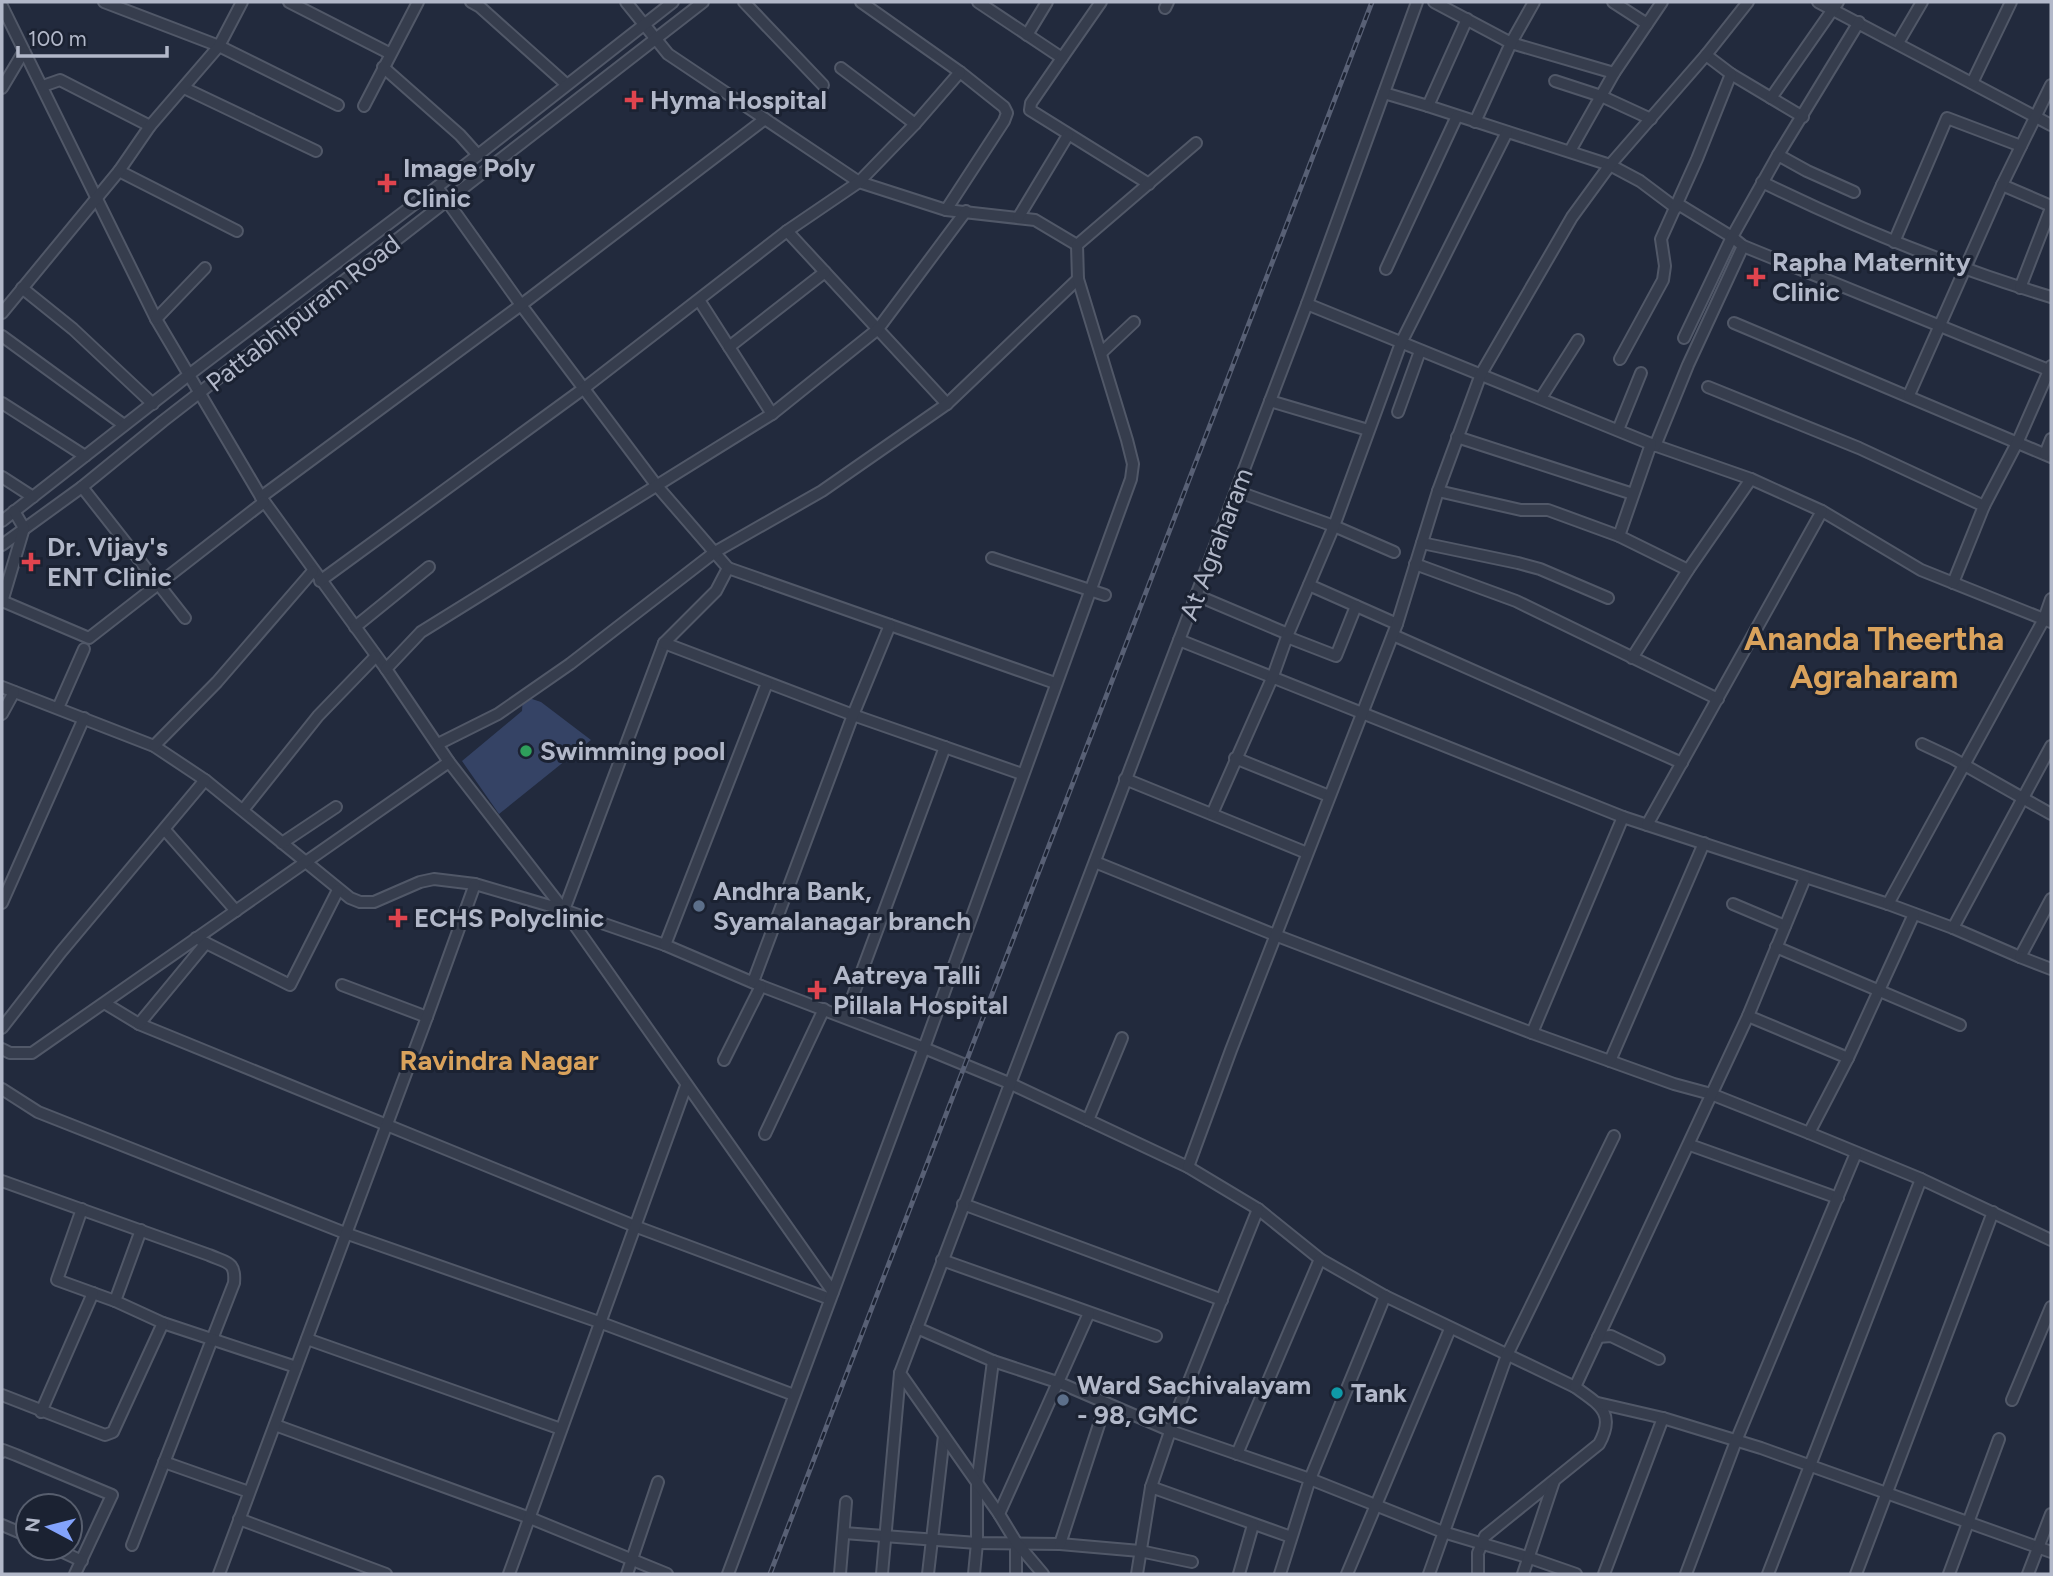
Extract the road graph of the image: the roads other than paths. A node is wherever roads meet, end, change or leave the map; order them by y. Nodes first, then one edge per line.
1 (104, 2) edge
2 (242, 2) edge
3 (289, 2) edge
4 (418, 2) edge
5 (471, 2) edge
6 (626, 2) edge
7 (673, 2) edge
8 (703, 2) edge
9 (744, 2) edge
10 (861, 2) edge
11 (978, 2) edge
12 (1046, 2) edge
13 (1101, 2) edge
14 (1417, 2) edge
15 (1434, 2) edge
16 (1534, 2) edge
17 (1613, 2) edge
18 (1662, 2) edge
19 (1748, 2) edge
20 (1818, 2) edge
21 (1922, 2) edge
22 (2011, 2) edge
23 (1836, 5) edge
24 (2, 6) edge
25 (1467, 19) junction
26 (1859, 22) junction
27 (645, 24) junction
28 (1647, 24) junction
29 (1027, 36) junction
30 (655, 38) junction
31 (1511, 43) junction
32 (1898, 43) junction
33 (219, 46) junction
34 (24, 51) junction
35 (389, 53) junction
36 (1706, 55) junction
37 (1062, 58) junction
38 (383, 66) junction
39 (841, 68) dead end
40 (960, 72) junction
41 (1614, 73) junction
42 (1731, 74) junction
43 (1555, 81) dead end
44 (1972, 83) junction
45 (566, 84) junction
46 (823, 85) dead end
47 (2051, 85) edge
48 (43, 86) junction
49 (2, 88) edge
50 (184, 88) junction
51 (1384, 93) junction
52 (1601, 96) junction
53 (1771, 98) junction
54 (338, 104) dead end
55 (364, 106) dead end
56 (1428, 106) junction
57 (1457, 116) junction
58 (1803, 117) junction
59 (2036, 117) junction
60 (765, 119) junction
61 (1651, 119) junction
62 (1475, 122) junction
63 (915, 124) junction
64 (2051, 125) edge
65 (150, 126) junction
66 (1507, 132) junction
67 (1068, 135) junction
68 (1196, 143) dead end
69 (2021, 146) junction
70 (1570, 151) junction
71 (316, 152) dead end
72 (477, 154) junction
73 (1778, 155) junction
74 (1610, 165) junction
75 (119, 171) junction
76 (859, 182) junction
77 (1762, 182) junction
78 (1149, 184) junction
79 (2002, 185) junction
80 (437, 187) junction
81 (1854, 192) dead end
82 (97, 198) junction
83 (447, 201) junction
84 (1677, 206) junction
85 (2051, 207) edge
86 (946, 210) junction
87 (966, 211) junction
88 (1018, 218) junction
89 (237, 231) dead end
90 (787, 232) junction
91 (1732, 237) junction
92 (1894, 242) junction
93 (1077, 245) junction
94 (1743, 246) junction
95 (205, 268) dead end
96 (1964, 268) junction
97 (1386, 270) dead end
98 (825, 272) junction
99 (1078, 279) junction
100 (22, 288) junction
101 (2020, 288) junction
102 (2051, 297) edge
103 (699, 300) junction
104 (1307, 304) junction
105 (4, 305) edge
106 (521, 306) junction
107 (156, 319) junction
108 (1133, 322) dead end
109 (1734, 323) dead end
110 (1940, 325) junction
111 (878, 329) junction
112 (2, 336) edge
113 (1684, 338) dead end
114 (1577, 340) dead end
115 (1401, 344) junction
116 (729, 346) junction
117 (1420, 351) junction
118 (1101, 353) junction
119 (1620, 359) dead end
120 (2051, 369) edge
121 (1641, 373) dead end
122 (190, 374) junction
123 (1480, 374) junction
124 (1708, 387) dead end
125 (583, 389) junction
126 (201, 392) junction
127 (1909, 395) junction
128 (1541, 398) junction
129 (1270, 401) junction
130 (2, 403) edge
131 (153, 404) junction
132 (947, 404) junction
133 (1398, 412) dead end
134 (772, 414) junction
135 (124, 425) junction
136 (1368, 430) junction
137 (1618, 430) junction
138 (1457, 437) junction
139 (2051, 439) edge
140 (2018, 441) junction
141 (1653, 445) junction
142 (2048, 455) edge
143 (85, 456) junction
144 (2, 477) edge
145 (1751, 480) junction
146 (82, 486) junction
147 (657, 486) junction
148 (1236, 491) junction
149 (1438, 491) junction
150 (1633, 494) junction
151 (33, 497) junction
152 (263, 499) junction
153 (1984, 506) junction
154 (14, 511) junction
155 (1822, 511) junction
156 (2, 521) edge
157 (1334, 526) junction
158 (24, 528) junction
159 (1619, 536) junction
160 (1422, 543) junction
161 (2, 545) edge
162 (715, 552) junction
163 (1394, 552) dead end
164 (992, 558) dead end
165 (1415, 564) junction
166 (429, 567) dead end
167 (727, 568) junction
168 (1688, 570) junction
169 (313, 571) junction
170 (320, 581) junction
171 (1953, 583) junction
172 (157, 584) junction
173 (1309, 585) junction
174 (1090, 589) junction
175 (1105, 595) dead end
176 (1196, 595) junction
177 (1608, 598) dead end
178 (2051, 599) edge
179 (2, 602) edge
180 (1356, 607) junction
181 (185, 618) dead end
182 (2047, 621) edge
183 (890, 625) junction
184 (355, 627) junction
185 (1395, 630) junction
186 (1287, 636) junction
187 (1179, 640) junction
188 (664, 643) junction
189 (84, 649) dead end
190 (376, 656) junction
191 (1632, 658) junction
192 (386, 669) junction
193 (1273, 676) junction
194 (767, 683) junction
195 (1055, 683) junction
196 (2, 687) edge
197 (14, 692) junction
198 (1718, 699) junction
199 (58, 708) junction
200 (1363, 712) junction
201 (2, 714) edge
202 (853, 715) junction
203 (84, 718) junction
204 (438, 744) junction
205 (1922, 744) dead end
206 (2051, 746) edge
207 (153, 747) junction
208 (945, 747) junction
209 (1236, 758) junction
210 (450, 762) junction
211 (1682, 763) junction
212 (1965, 765) junction
213 (1022, 774) junction
214 (1125, 779) junction
215 (205, 780) junction
216 (1329, 796) junction
217 (2023, 798) junction
218 (336, 807) dead end
219 (243, 810) junction
220 (1212, 814) junction
221 (2051, 814) edge
222 (1623, 817) junction
223 (1647, 825) junction
224 (165, 830) junction
225 (282, 843) junction
226 (1704, 843) junction
227 (1307, 853) junction
228 (1095, 862) junction
229 (305, 863) junction
230 (1805, 878) junction
231 (475, 884) junction
232 (338, 890) junction
233 (2051, 899) edge
234 (2, 903) edge
235 (1733, 904) dead end
236 (1888, 904) junction
237 (564, 910) junction
238 (236, 911) junction
239 (1914, 914) junction
240 (1785, 926) junction
241 (1953, 928) junction
242 (1275, 935) junction
243 (201, 941) junction
244 (665, 945) junction
245 (1776, 947) junction
246 (2020, 957) junction
247 (2051, 970) edge
248 (757, 984) junction
249 (342, 985) dead end
250 (1879, 990) junction
251 (106, 1004) junction
252 (824, 1009) junction
253 (1748, 1016) junction
254 (427, 1017) junction
255 (845, 1017) junction
256 (139, 1024) junction
257 (1960, 1025) dead end
258 (2, 1028) edge
259 (1532, 1033) junction
260 (1122, 1038) dead end
261 (924, 1048) junction
262 (2, 1049) edge
263 (1848, 1058) junction
264 (724, 1060) dead end
265 (1611, 1061) junction
266 (1009, 1083) junction
267 (686, 1086) junction
268 (2, 1088) edge
269 (1711, 1094) junction
270 (1088, 1120) junction
271 (387, 1125) junction
272 (1809, 1133) junction
273 (765, 1134) dead end
274 (1614, 1136) dead end
275 (1690, 1145) junction
276 (1856, 1153) junction
277 (1188, 1167) junction
278 (1921, 1179) junction
279 (2, 1181) edge
280 (1838, 1198) junction
281 (963, 1204) junction
282 (82, 1209) junction
283 (1258, 1209) junction
284 (1993, 1212) junction
285 (637, 1227) junction
286 (141, 1230) junction
287 (345, 1233) junction
288 (2051, 1240) edge
289 (1320, 1259) junction
290 (942, 1261) junction
291 (93, 1293) junction
292 (831, 1295) junction
293 (1385, 1296) junction
294 (1222, 1300) junction
295 (115, 1301) junction
296 (2051, 1307) edge
297 (1089, 1313) junction
298 (599, 1322) junction
299 (163, 1323) junction
300 (917, 1328) junction
301 (1450, 1329) junction
302 (1156, 1336) dead end
303 (1598, 1337) junction
304 (307, 1339) junction
305 (212, 1340) junction
306 (1507, 1356) junction
307 (1659, 1359) dead end
308 (993, 1361) junction
309 (296, 1367) junction
310 (900, 1373) junction
311 (1060, 1383) junction
312 (1575, 1387) junction
313 (2, 1395) edge
314 (794, 1395) junction
315 (2012, 1400) dead end
316 (1106, 1403) junction
317 (1598, 1404) junction
318 (41, 1412) junction
319 (1662, 1418) junction
320 (275, 1425) junction
321 (561, 1429) junction
322 (1171, 1431) junction
323 (944, 1437) junction
324 (1999, 1439) dead end
325 (1737, 1441) junction
326 (2, 1452) edge
327 (1237, 1454) junction
328 (164, 1462) junction
329 (1809, 1465) junction
330 (1310, 1479) junction
331 (1555, 1480) junction
332 (658, 1482) dead end
333 (977, 1484) junction
334 (1151, 1487) junction
335 (249, 1492) junction
336 (1885, 1493) junction
337 (846, 1502) dead end
338 (1376, 1505) junction
339 (999, 1514) junction
340 (2051, 1514) edge
341 (530, 1518) junction
342 (239, 1519) junction
343 (1968, 1523) junction
344 (1253, 1525) junction
345 (1443, 1532) junction
346 (844, 1534) junction
347 (884, 1536) junction
348 (1291, 1537) junction
349 (931, 1539) junction
350 (1016, 1542) junction
351 (977, 1543) junction
352 (1060, 1544) junction
353 (132, 1545) dead end
354 (1481, 1545) junction
355 (2038, 1548) junction
356 (1140, 1551) junction
357 (2051, 1552) edge
358 (84, 1557) edge
359 (1530, 1558) junction
360 (631, 1560) junction
361 (1192, 1562) dead end
362 (219, 1574) edge
363 (386, 1574) edge
364 (509, 1574) edge
365 (627, 1574) edge
366 (667, 1574) edge
367 (728, 1574) edge
368 (840, 1574) edge
369 (883, 1574) edge
370 (928, 1574) edge
371 (974, 1574) edge
372 (1016, 1574) edge
373 (1044, 1574) edge
374 (1137, 1574) edge
375 (1239, 1574) edge
376 (1280, 1574) edge
377 (1347, 1574) edge
378 (1429, 1574) edge
379 (1478, 1574) edge
380 (1523, 1574) edge
381 (1576, 1574) edge
382 (1604, 1574) edge
383 (1686, 1574) edge
384 (1768, 1574) edge
385 (1856, 1574) edge
386 (1949, 1574) edge
387 (2028, 1574) edge

1 - 33 street
2 - 33 street
3 - 35 street
4 - 35 street
5 - 45 street
6 - 27 street
7 - 27 street, Pattabhipuram Road
8 - 30 street, Pattabhipuram Road
9 - 46 street
10 - 40 street
11 - 29 street
12 - 29 street
13 - 37 street
14 - 51 street, At Agraharam
15 - 25 street
16 - 31 street
17 - 28 street
18 - 28 street
19 - 36 street
20 - 23 street
21 - 32 street
22 - 44 street
23 - 26 street
23 - 53 street
24 - 34 street
25 - 31 street
25 - 56 street
26 - 32 street
26 - 58 street
27 - 30 street
27 - 45 street, Pattabhipuram Road
28 - 41 street
29 - 37 street
30 - 60 street
30 - 83 street, Pattabhipuram Road
31 - 41 street
31 - 62 street
32 - 44 street
33 - 50 street
33 - 54 street
34 - 48 street
34 - 49 street
35 - 38 street
36 - 42 street
36 - 61 street
37 - 67 street
38 - 55 street
38 - 72 street
39 - 63 street
40 - 63 street
40 - 86 street
41 - 52 street
42 - 53 street
42 - 84 street
43 - 52 street
44 - 59 street
45 - 72 street, Pattabhipuram Road
47 - 59 street
48 - 65 street
48 - 82 street
50 - 65 street
50 - 71 street
51 - 56 street
51 - 104 street, At Agraharam
52 - 61 street
52 - 70 street
53 - 58 street
56 - 57 street
57 - 62 street
57 - 97 street
58 - 73 street
59 - 64 street
59 - 69 street
60 - 76 street
60 - 106 street
61 - 74 street
62 - 66 street
63 - 76 street
65 - 75 street
66 - 70 street
66 - 115 street
67 - 78 street
67 - 88 street
68 - 78 street
69 - 79 street
69 - 92 street
70 - 74 street
72 - 80 street, Pattabhipuram Road
73 - 77 street
73 - 81 street
74 - 84 street
74 - 123 street
75 - 82 street
75 - 89 street
76 - 86 street
76 - 90 street
77 - 91 street
77 - 92 street
78 - 93 street
79 - 85 street
79 - 96 street
80 - 83 street
80 - 122 street, Pattabhipuram Road
82 - 100 street
82 - 107 street
83 - 106 street
83 - 126 street, Pattabhipuram Road
84 - 91 street
84 - 119 street
85 - 101 street
86 - 87 street
87 - 88 street
87 - 111 street
88 - 93 street
90 - 98 street
90 - 103 street
91 - 94 street
91 - 113 street
92 - 96 street
93 - 99 street
94 - 110 street
94 - 141 street
95 - 107 street
96 - 101 street
96 - 110 street
98 - 111 street
98 - 116 street
99 - 118 street
99 - 132 street
100 - 105 street
100 - 131 street
101 - 102 street
103 - 116 street
103 - 125 street
104 - 115 street
104 - 129 street, At Agraharam
106 - 125 street
106 - 152 street
107 - 122 street
108 - 118 street
109 - 127 street
110 - 120 street
110 - 127 street
111 - 132 street
111 - 134 street
112 - 135 street
114 - 128 street
115 - 117 street
115 - 136 street
116 - 134 street
117 - 123 street
117 - 133 street
118 - 174 street
120 - 140 street
121 - 137 street
122 - 126 street
122 - 131 street, Pattabhipuram Road
123 - 128 street
123 - 138 street
124 - 153 street
125 - 147 street
125 - 170 street
126 - 146 street, Pattabhipuram Road
126 - 152 street
127 - 140 street
128 - 137 street
129 - 136 street
129 - 148 street, At Agraharam
130 - 143 street
131 - 135 street, Pattabhipuram Road
132 - 162 street
134 - 147 street
135 - 143 street, Pattabhipuram Road
136 - 157 street
137 - 141 street
138 - 149 street
138 - 150 street
139 - 142 street
140 - 142 street
140 - 153 street
141 - 145 street
141 - 150 street
143 - 151 street, Pattabhipuram Road
144 - 151 street
145 - 155 street
145 - 168 street
146 - 158 street, Pattabhipuram Road
146 - 172 street
147 - 162 street
147 - 192 street
148 - 157 street
148 - 176 street, At Agraharam
149 - 159 street
149 - 160 street
150 - 159 street
151 - 154 street, Pattabhipuram Road
152 - 169 street
152 - 172 street
153 - 171 street
154 - 156 street, Pattabhipuram Road
154 - 158 street
155 - 171 street
155 - 198 street
157 - 163 street
157 - 173 street
158 - 161 street, Pattabhipuram Road
158 - 179 street
159 - 168 street
160 - 165 street
160 - 177 street
162 - 167 street
162 - 204 street
164 - 174 street
165 - 185 street
165 - 191 street
166 - 184 street
167 - 183 street
167 - 188 street
168 - 191 street
169 - 170 street
169 - 207 street
170 - 184 street
171 - 182 street
172 - 179 street
172 - 181 street
173 - 180 street
173 - 186 street
174 - 175 street
174 - 195 street
176 - 186 street
176 - 187 street, At Agraharam
178 - 182 street
180 - 185 street
180 - 186 street
182 - 212 street
183 - 195 street
183 - 202 street
184 - 190 street
185 - 200 street
185 - 211 street
186 - 193 street
187 - 193 street
187 - 214 street, At Agraharam
188 - 194 street
188 - 237 street
189 - 199 street
190 - 192 street
190 - 219 street
191 - 198 street
192 - 204 street
193 - 200 street
193 - 209 street
194 - 202 street
194 - 244 street
195 - 213 street
196 - 197 street
197 - 199 street
197 - 201 street
198 - 211 street
199 - 203 street
200 - 216 street
200 - 222 street
202 - 208 street
202 - 248 street
203 - 207 street
203 - 234 street
204 - 210 street
205 - 212 street
206 - 217 street
207 - 215 street
208 - 213 street
208 - 255 street
209 - 216 street
209 - 220 street
210 - 229 street
210 - 237 street
211 - 223 street
212 - 217 street
212 - 236 street
213 - 261 street
214 - 220 street
214 - 228 street, At Agraharam
215 - 219 street
215 - 224 street
216 - 227 street
217 - 221 street
217 - 241 street
218 - 225 street
219 - 225 street
220 - 227 street
222 - 223 street
222 - 259 street
223 - 226 street
224 - 238 street
224 - 258 street
225 - 229 street
226 - 230 street
226 - 265 street
227 - 242 street
228 - 242 street
228 - 266 street, At Agraharam
229 - 232 street
229 - 238 street
230 - 236 street
230 - 240 street
231 - 232 street
231 - 237 street
231 - 254 street
232 - 243 street
233 - 246 street
235 - 240 street
236 - 239 street
237 - 244 street
237 - 267 street
238 - 243 street
239 - 241 street
239 - 250 street
240 - 245 street
241 - 246 street
242 - 259 street
242 - 277 street
243 - 251 street
243 - 256 street
244 - 248 street
245 - 250 street
245 - 253 street
246 - 247 street
248 - 252 street
248 - 264 street
249 - 254 street
250 - 257 street
250 - 263 street
251 - 256 street
251 - 262 street
252 - 255 street
252 - 273 street
253 - 263 street
253 - 269 street
254 - 271 street
255 - 261 street
256 - 271 street
259 - 265 street
260 - 270 street
261 - 266 street
261 - 292 street
263 - 272 street
265 - 269 street
266 - 270 street
266 - 281 street, At Agraharam
267 - 285 street
267 - 292 street
268 - 287 street
269 - 272 street
269 - 275 street
270 - 277 street
271 - 285 street
271 - 287 street
272 - 276 street
274 - 306 street
275 - 280 street
275 - 303 street
276 - 278 street
276 - 280 street
277 - 283 street
278 - 284 street
278 - 329 street
279 - 282 street
280 - 325 street
281 - 290 street, At Agraharam
281 - 294 street
282 - 286 street
282 - 291 street
283 - 289 street
283 - 294 street
284 - 288 street
284 - 336 street
285 - 292 street
285 - 298 street
286 - 295 street
286 - 305 street
287 - 298 street
287 - 304 street
289 - 293 street
289 - 327 street
290 - 297 street
290 - 300 street, At Agraharam
291 - 295 street
291 - 318 street
292 - 314 street
293 - 301 street
293 - 330 street
294 - 322 street
295 - 299 street
296 - 315 street
297 - 302 street
297 - 311 street
298 - 314 street
298 - 321 street
299 - 305 street
299 - 318 street
300 - 308 street
300 - 310 street, At Agraharam
301 - 306 street
301 - 338 street
303 - 307 street
303 - 312 street
304 - 309 street
304 - 321 street
305 - 309 street
305 - 328 street
306 - 312 street
306 - 345 street
308 - 311 street
308 - 333 street
309 - 320 street
310 - 323 street
310 - 347 street, At Agraharam
311 - 316 street
311 - 339 street
312 - 317 street
313 - 318 street
314 - 367 street
316 - 322 street
316 - 352 street
317 - 319 street
317 - 331 street
319 - 325 street
319 - 382 street
320 - 335 street
320 - 341 street
321 - 341 street
322 - 327 street
322 - 334 street
323 - 333 street
323 - 349 street
324 - 343 street
325 - 329 street
325 - 383 street
326 - 358 street
327 - 330 street
328 - 335 street
328 - 353 street
329 - 336 street
329 - 384 street
330 - 338 street
330 - 348 street
331 - 354 street
331 - 359 street
332 - 360 street
333 - 339 street
333 - 351 street
334 - 344 street
334 - 356 street
335 - 342 street
336 - 343 street
336 - 385 street
337 - 346 street
338 - 345 street
338 - 377 street
339 - 350 street
340 - 355 street
341 - 360 street
341 - 364 street
342 - 362 street
342 - 363 street
343 - 355 street
343 - 386 street
344 - 348 street
344 - 375 street
345 - 354 street
345 - 378 street
346 - 347 street
346 - 368 street
347 - 349 street
347 - 369 street, At Agraharam
348 - 376 street
349 - 351 street
349 - 370 street
350 - 351 street
350 - 352 street
350 - 372 street
350 - 373 street
351 - 371 street
352 - 356 street
354 - 359 street
354 - 379 street
355 - 357 street
355 - 387 street
356 - 361 street
356 - 374 street
359 - 380 street
359 - 381 street
360 - 365 street
360 - 366 street

